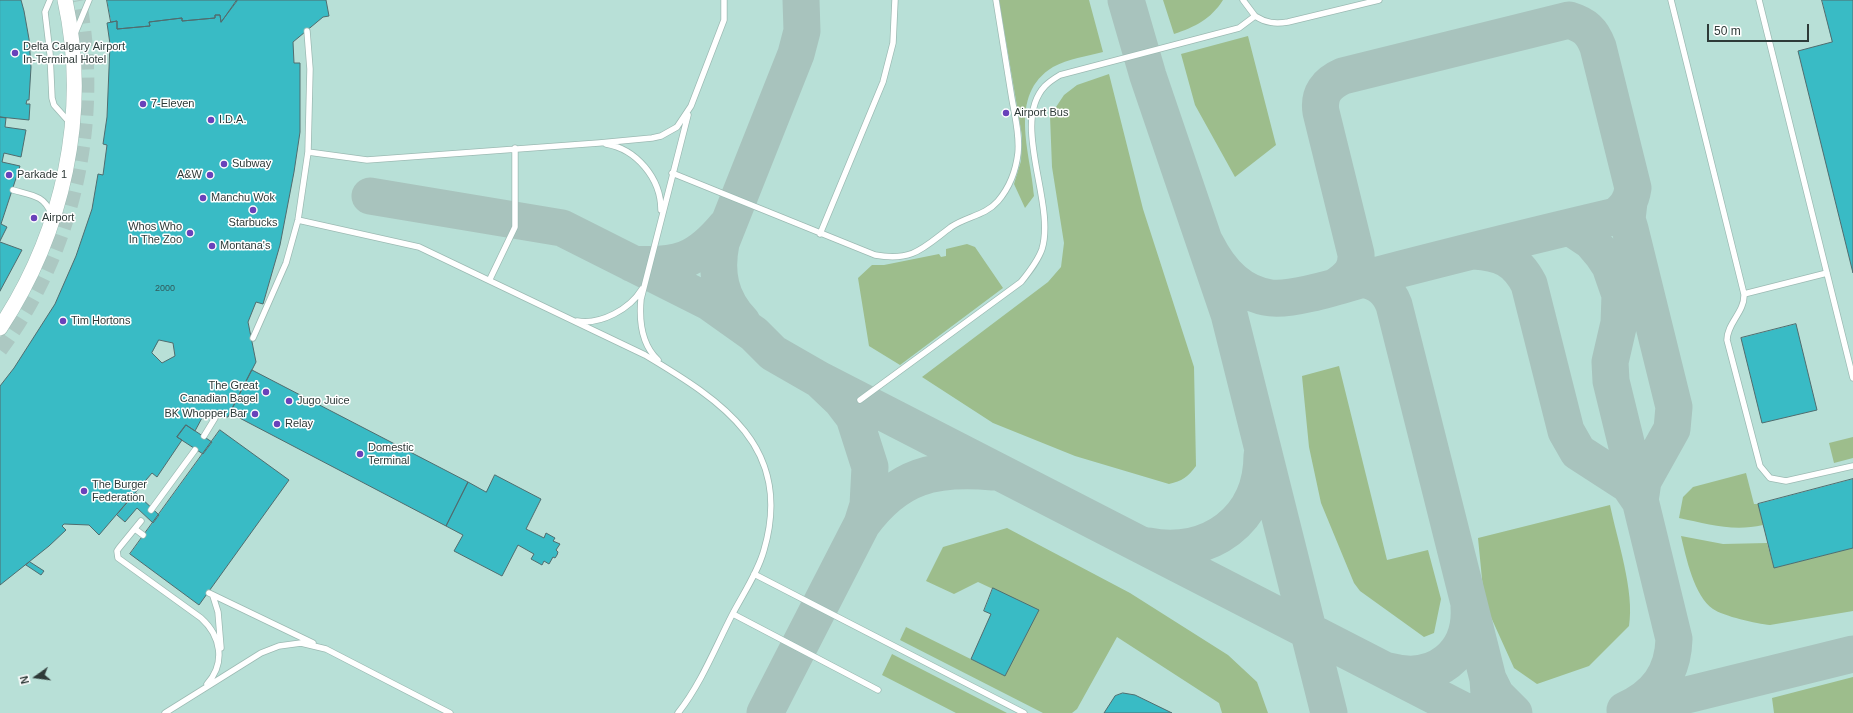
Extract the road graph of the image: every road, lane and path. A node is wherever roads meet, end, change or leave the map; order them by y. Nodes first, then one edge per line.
1 (50, 0) edge
2 (65, 0) edge
3 (89, 0) edge
4 (724, 0) edge
5 (895, 0) edge
6 (996, 0) edge
7 (1243, 0) edge
8 (1379, 0) edge
9 (1671, 0) edge
10 (1759, 0) edge
11 (1255, 16) junction
12 (307, 32) dead end
13 (72, 42) junction
14 (691, 106) junction
15 (72, 126) junction
16 (599, 143) junction
17 (515, 148) junction
18 (308, 152) junction
19 (672, 173) junction
20 (13, 190) dead end
21 (298, 220) junction
22 (661, 220) junction
23 (52, 226) junction
24 (820, 234) junction
25 (1827, 273) junction
26 (490, 279) junction
27 (644, 285) junction
28 (1744, 294) junction
29 (570, 319) junction
30 (0, 328) edge
31 (253, 338) dead end
32 (667, 368) junction
33 (1853, 378) edge
34 (860, 400) dead end
35 (215, 418) dead end
36 (204, 436) dead end
37 (195, 450) dead end
38 (1853, 466) edge
39 (151, 510) dead end
40 (141, 521) dead end
41 (134, 529) junction
42 (143, 535) dead end
43 (754, 574) junction
44 (733, 614) junction
45 (326, 649) junction
46 (220, 657) junction
47 (204, 689) junction
48 (878, 690) dead end
49 (165, 713) edge
50 (450, 713) edge
51 (678, 713) edge
52 (1024, 713) edge

1 - 15 lane
2 - 13 main road
3 - 13 lane
4 - 14 lane
5 - 24 lane
6 - 24 lane
7 - 11 lane
8 - 11 lane
9 - 28 lane
10 - 25 lane
11 - 34 lane
12 - 18 lane
13 - 15 main road
14 - 16 lane
14 - 19 lane
15 - 23 main road
16 - 17 lane
16 - 22 lane
17 - 18 lane
17 - 26 lane
18 - 21 lane
19 - 22 lane
19 - 24 lane
20 - 23 lane
21 - 26 lane
21 - 31 lane
22 - 27 lane
23 - 30 main road
25 - 28 lane
25 - 33 lane
26 - 29 lane
27 - 29 lane
27 - 32 lane
28 - 38 lane
29 - 32 lane
32 - 43 lane
35 - 36 lane
37 - 39 lane
40 - 41 lane
41 - 42 lane
41 - 46 lane
43 - 44 lane
43 - 52 lane
44 - 48 lane
44 - 51 lane
45 - 46 lane
45 - 47 lane
45 - 50 lane
46 - 47 lane
47 - 49 lane

